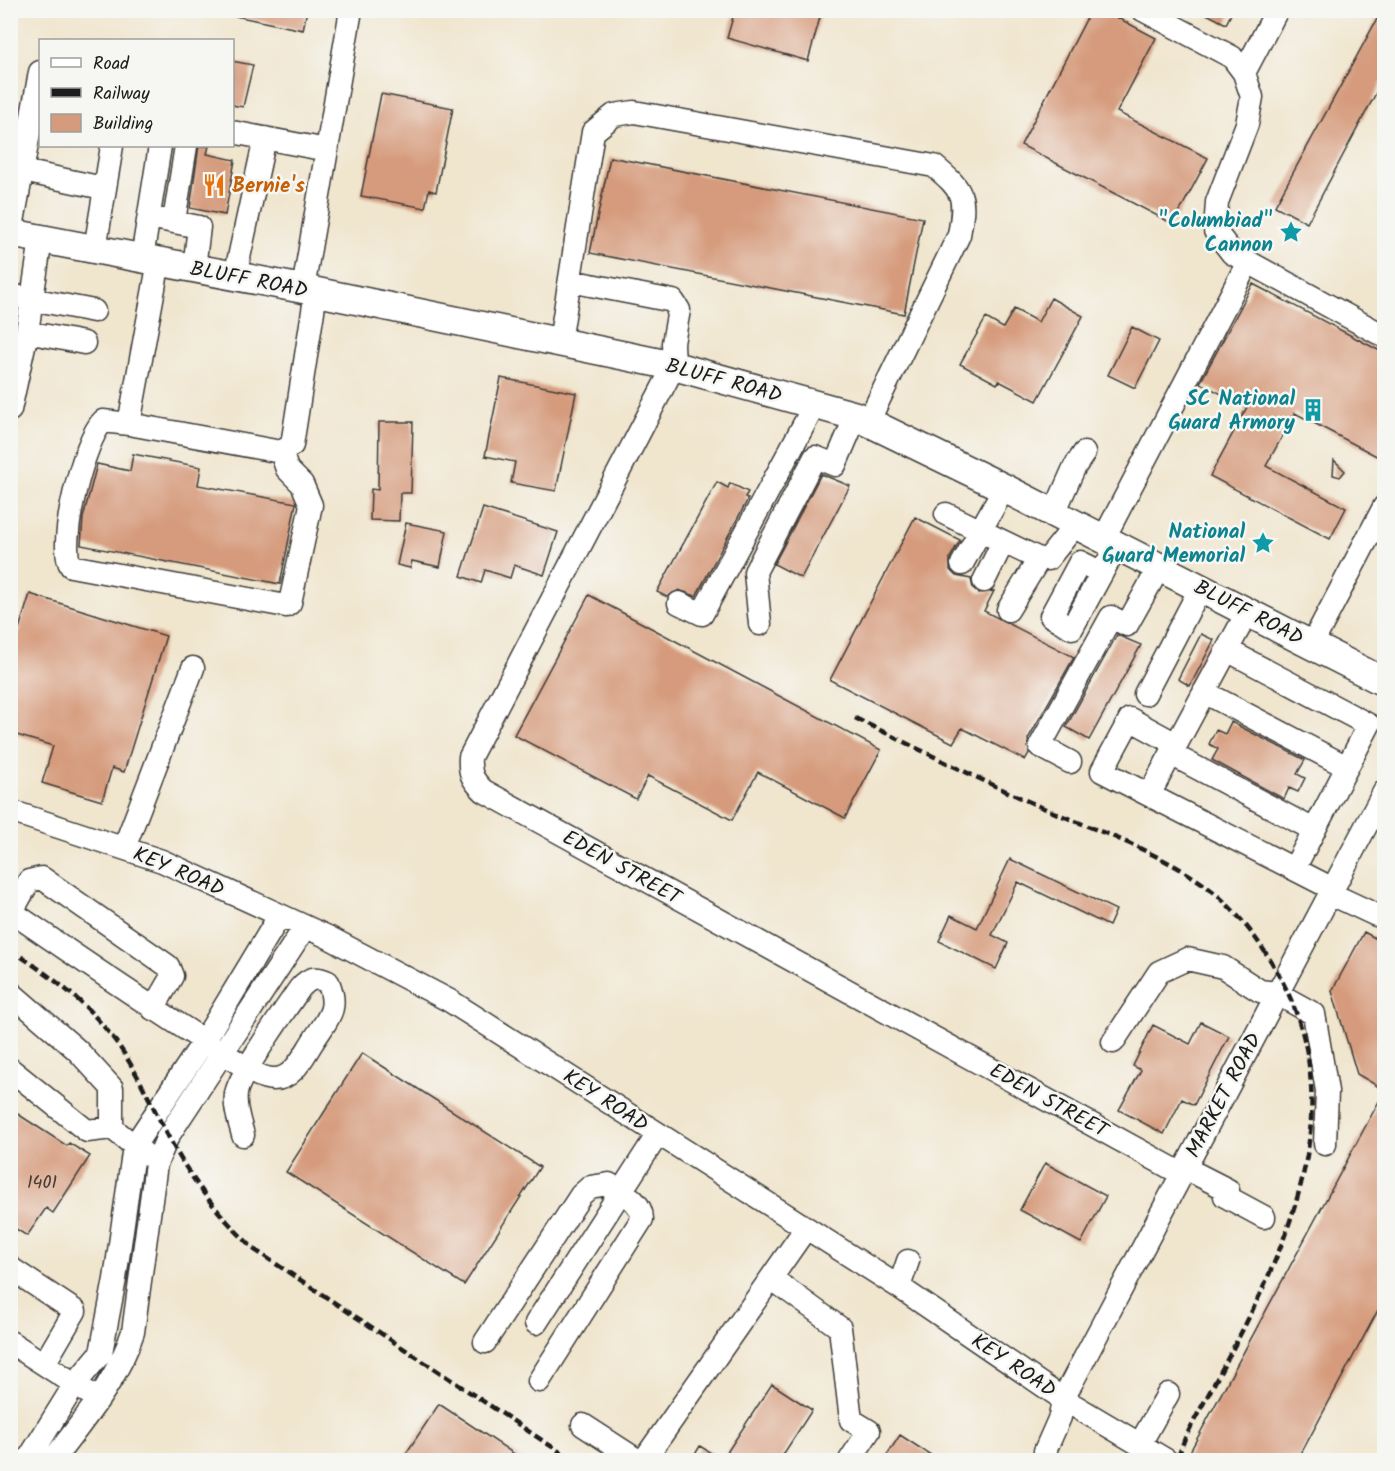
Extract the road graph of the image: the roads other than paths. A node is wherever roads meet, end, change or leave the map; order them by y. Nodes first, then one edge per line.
1 (351, 10) edge
2 (1143, 10) edge
3 (1277, 10) edge
4 (1244, 73) junction
5 (39, 78) edge
6 (234, 132) edge
7 (265, 138) junction
8 (112, 147) edge
9 (160, 147) edge
10 (186, 147) edge
11 (327, 150) junction
12 (22, 171) junction
13 (104, 188) junction
14 (149, 217) junction
15 (174, 221) junction
16 (11, 233) edge
17 (41, 239) junction
18 (95, 249) junction
19 (150, 260) junction
20 (1248, 262) junction
21 (194, 268) junction
22 (235, 276) junction
23 (570, 281) junction
24 (309, 290) junction
25 (22, 297) edge
26 (94, 311) dead end
27 (27, 332) junction
28 (1384, 336) edge
29 (560, 342) junction
30 (84, 343) dead end
31 (674, 366) junction
32 (815, 404) junction
33 (10, 410) edge
34 (862, 419) junction
35 (129, 424) junction
36 (281, 452) junction
37 (1084, 453) dead end
38 (1004, 488) junction
39 (1384, 507) edge
40 (946, 514) dead end
41 (1065, 518) junction
42 (981, 531) junction
43 (1111, 541) junction
44 (1003, 542) junction
45 (1039, 560) junction
46 (962, 564) dead end
47 (1160, 566) junction
48 (1102, 573) dead end
49 (984, 580) dead end
50 (1201, 587) junction
51 (679, 603) dead end
52 (1008, 610) dead end
53 (1248, 611) junction
54 (760, 624) dead end
55 (1312, 644) junction
56 (1227, 650) junction
57 (193, 668) dead end
58 (1384, 682) edge
59 (1204, 692) junction
60 (1145, 694) dead end
61 (1174, 749) junction
62 (1070, 762) dead end
63 (1347, 767) junction
64 (1149, 795) junction
65 (1383, 796) edge
66 (10, 811) edge
67 (1314, 830) junction
68 (124, 848) junction
69 (1294, 869) junction
70 (1332, 891) junction
71 (280, 915) junction
72 (1376, 915) dead end
73 (305, 927) junction
74 (10, 992) edge
75 (1276, 993) junction
76 (153, 1009) junction
77 (1113, 1042) dead end
78 (214, 1047) junction
79 (10, 1069) edge
80 (112, 1128) junction
81 (658, 1134) junction
82 (243, 1136) dead end
83 (1325, 1144) dead end
84 (134, 1146) junction
85 (156, 1164) junction
86 (1182, 1174) junction
87 (621, 1191) junction
88 (1264, 1217) dead end
89 (806, 1228) junction
90 (908, 1261) dead end
91 (10, 1268) edge
92 (771, 1278) junction
93 (899, 1287) junction
94 (510, 1304) junction
95 (536, 1323) junction
96 (10, 1342) edge
97 (485, 1342) dead end
98 (563, 1342) junction
99 (44, 1364) junction
100 (539, 1381) dead end
101 (75, 1384) junction
102 (1168, 1394) dead end
103 (99, 1399) junction
104 (1063, 1399) junction
105 (583, 1425) dead end
106 (1153, 1454) edge
107 (28, 1461) edge
108 (53, 1461) edge
109 (637, 1461) edge
110 (644, 1461) edge
111 (850, 1461) edge
112 (1048, 1461) edge

1 - 11 street
2 - 4 street
3 - 4 street
4 - 20 street
5 - 12 street
6 - 7 street
7 - 11 street
7 - 22 street
8 - 13 street
9 - 14 street
10 - 15 street
11 - 24 street
12 - 13 street
12 - 16 street
13 - 18 street
14 - 15 street
14 - 19 street
15 - 21 street
16 - 17 main road, BLUFF ROAD
17 - 18 main road, BLUFF ROAD
17 - 25 street
18 - 19 main road, BLUFF ROAD
19 - 21 main road, BLUFF ROAD
19 - 35 street
20 - 28 street
20 - 43 street
21 - 22 main road, BLUFF ROAD
22 - 24 main road, BLUFF ROAD
23 - 29 street
23 - 31 street
23 - 34 street
24 - 29 main road, BLUFF ROAD
24 - 36 street
25 - 26 street
25 - 27 street
27 - 30 street
27 - 33 street
29 - 31 main road, BLUFF ROAD
31 - 32 main road, BLUFF ROAD
31 - 86 street, EDEN STREET
32 - 34 main road, BLUFF ROAD
32 - 51 street
34 - 38 main road, BLUFF ROAD
34 - 54 street
35 - 36 street
35 - 36 street
37 - 41 street
38 - 41 main road, BLUFF ROAD
38 - 42 street
39 - 55 street
40 - 42 street
41 - 43 main road, BLUFF ROAD
41 - 45 street
42 - 44 street
42 - 46 street
43 - 47 main road, BLUFF ROAD
43 - 48 street
44 - 45 street
44 - 49 street
45 - 52 street
47 - 50 main road, BLUFF ROAD
47 - 62 street
50 - 53 main road, BLUFF ROAD
50 - 60 street
53 - 55 main road, BLUFF ROAD
53 - 56 street
55 - 58 main road, BLUFF ROAD
56 - 59 street
56 - 63 street
57 - 68 street
59 - 61 street
59 - 63 street
61 - 64 street
61 - 64 street
61 - 67 street
63 - 67 street
64 - 69 street
65 - 70 street, MARKET ROAD
66 - 68 street, KEY ROAD
67 - 69 street
68 - 71 street, KEY ROAD
69 - 70 street
70 - 72 street
70 - 75 street, MARKET ROAD
71 - 73 street, KEY ROAD
71 - 78 street
73 - 78 street
73 - 81 street, KEY ROAD
74 - 80 street
75 - 77 street
75 - 83 street
75 - 86 street, MARKET ROAD
76 - 76 street
76 - 78 street
78 - 82 street
78 - 84 street
78 - 85 street
79 - 80 street
80 - 84 street
81 - 87 street
81 - 89 street, KEY ROAD
84 - 85 street
84 - 101 street
85 - 103 street
86 - 88 street, EDEN STREET
86 - 104 street, MARKET ROAD
87 - 94 street
87 - 95 street
87 - 98 street
89 - 92 street
89 - 93 street, KEY ROAD
90 - 93 street
91 - 99 street
92 - 110 street
92 - 111 street
93 - 104 street, KEY ROAD
94 - 95 street
94 - 97 street
95 - 98 street
96 - 99 street
98 - 100 street
99 - 101 street
101 - 103 street
101 - 107 street
102 - 106 street
103 - 108 street
104 - 106 street, KEY ROAD
104 - 112 street, MARKET ROAD
105 - 109 street

